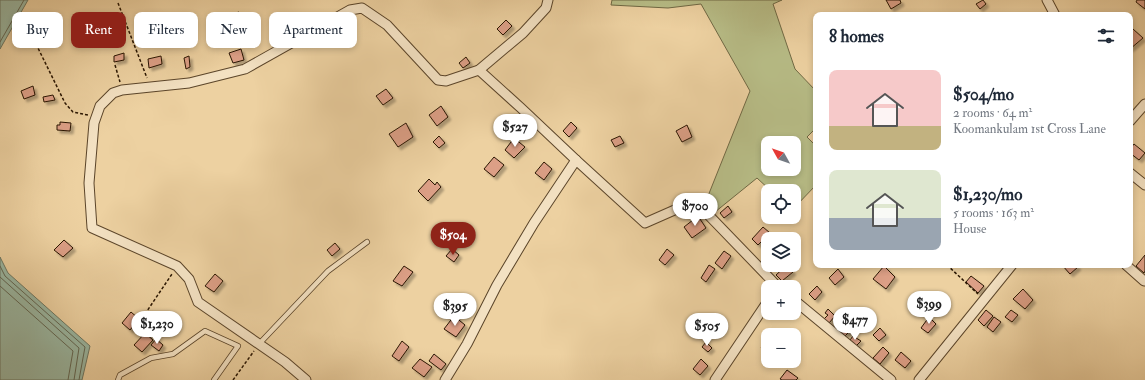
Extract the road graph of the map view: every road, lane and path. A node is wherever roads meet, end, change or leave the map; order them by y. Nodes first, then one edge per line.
1 (548, 0) edge
2 (1047, 0) edge
3 (118, 3) dead end
4 (1053, 12) edge
5 (38, 48) edge
6 (115, 65) dead end
7 (478, 70) junction
8 (150, 87) junction
9 (122, 90) junction
10 (1145, 104) edge
11 (96, 116) junction
12 (1133, 117) edge
13 (576, 160) junction
14 (1133, 175) edge
15 (1145, 185) edge
16 (367, 242) dead end
17 (177, 266) junction
18 (951, 268) edge
19 (1010, 268) edge
20 (1129, 268) edge
21 (771, 280) edge
22 (1144, 281) edge
23 (984, 300) junction
24 (801, 306) edge
25 (761, 311) edge
26 (145, 314) dead end
27 (259, 344) junction
28 (118, 380) edge
29 (214, 380) edge
30 (233, 380) edge
31 (306, 380) edge
32 (445, 380) edge
33 (714, 380) edge
34 (891, 380) edge
35 (919, 380) edge

1 - 7 street
2 - 4 street
3 - 8 path
5 - 11 path
6 - 9 path
7 - 8 street
7 - 13 street
8 - 9 street
9 - 11 street
10 - 12 street
11 - 17 street
13 - 21 street
13 - 32 street
14 - 15 street
16 - 27 lane
17 - 26 path
17 - 27 street
18 - 23 path
19 - 23 street
20 - 22 street
23 - 35 street
24 - 34 street
25 - 33 street
27 - 30 path
27 - 31 street
28 - 29 lane

